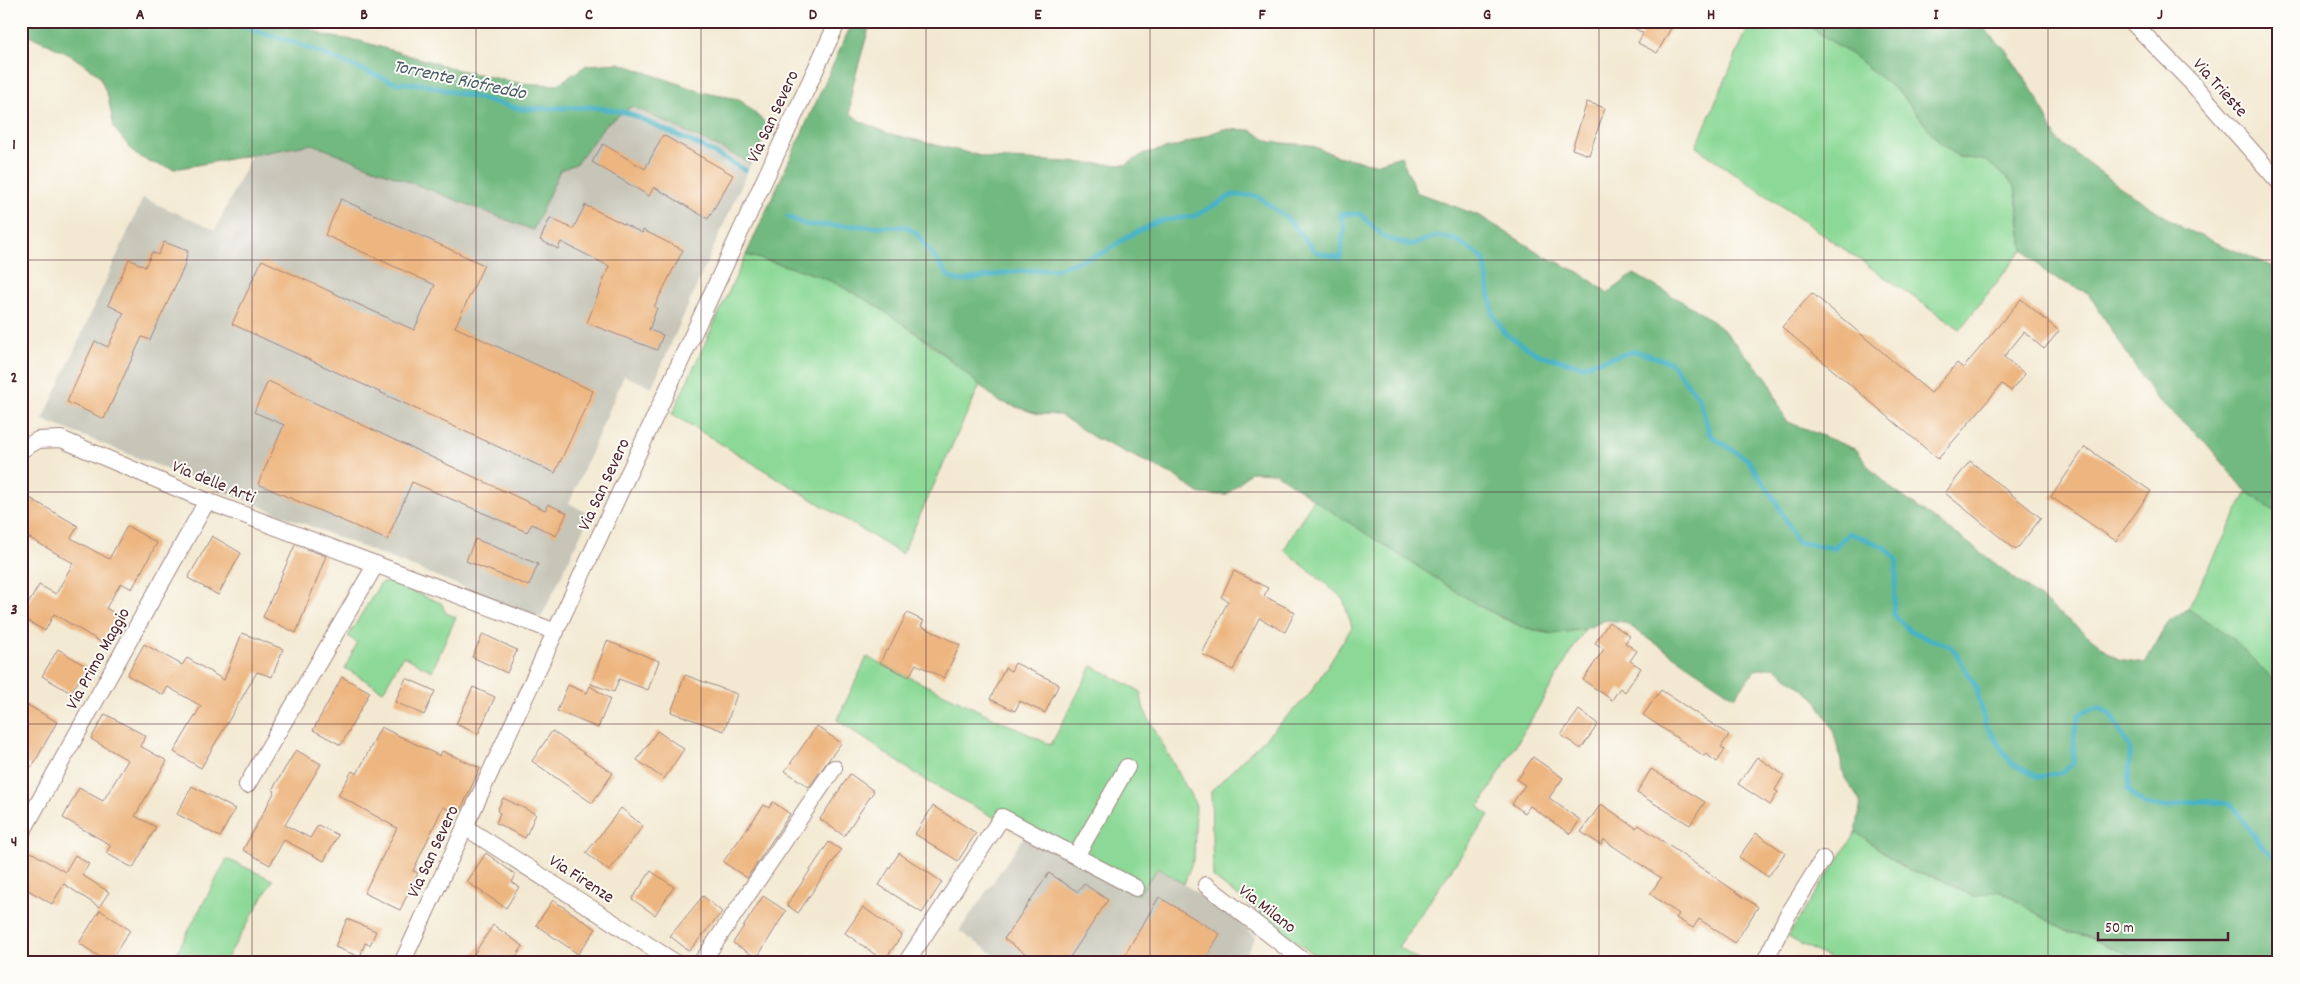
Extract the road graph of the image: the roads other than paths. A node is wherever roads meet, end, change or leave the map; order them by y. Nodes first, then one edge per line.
1 (838, 21) edge
2 (2131, 21) edge
3 (2279, 182) edge
4 (21, 450) edge
5 (207, 501) junction
6 (376, 564) junction
7 (556, 632) junction
8 (1127, 767) dead end
9 (834, 768) dead end
10 (247, 785) dead end
11 (466, 827) junction
12 (21, 834) edge
13 (1076, 856) junction
14 (1822, 859) dead end
15 (1206, 885) dead end
16 (1136, 888) dead end
17 (402, 963) edge
18 (676, 963) edge
19 (701, 963) edge
20 (906, 963) edge
21 (1306, 963) edge
22 (1764, 963) edge

1 - 7 street, Via San Severo
2 - 3 street, Via Trieste
4 - 5 street, Via delle Arti
5 - 6 street, Via delle Arti
5 - 12 street, Via Primo Maggio
6 - 7 street, Via delle Arti
6 - 10 street
7 - 11 street, Via San Severo
8 - 13 street
9 - 19 street
11 - 17 street, Via San Severo
11 - 18 street, Via Firenze
13 - 16 street
13 - 20 street
14 - 22 street
15 - 21 street, Via Milano

